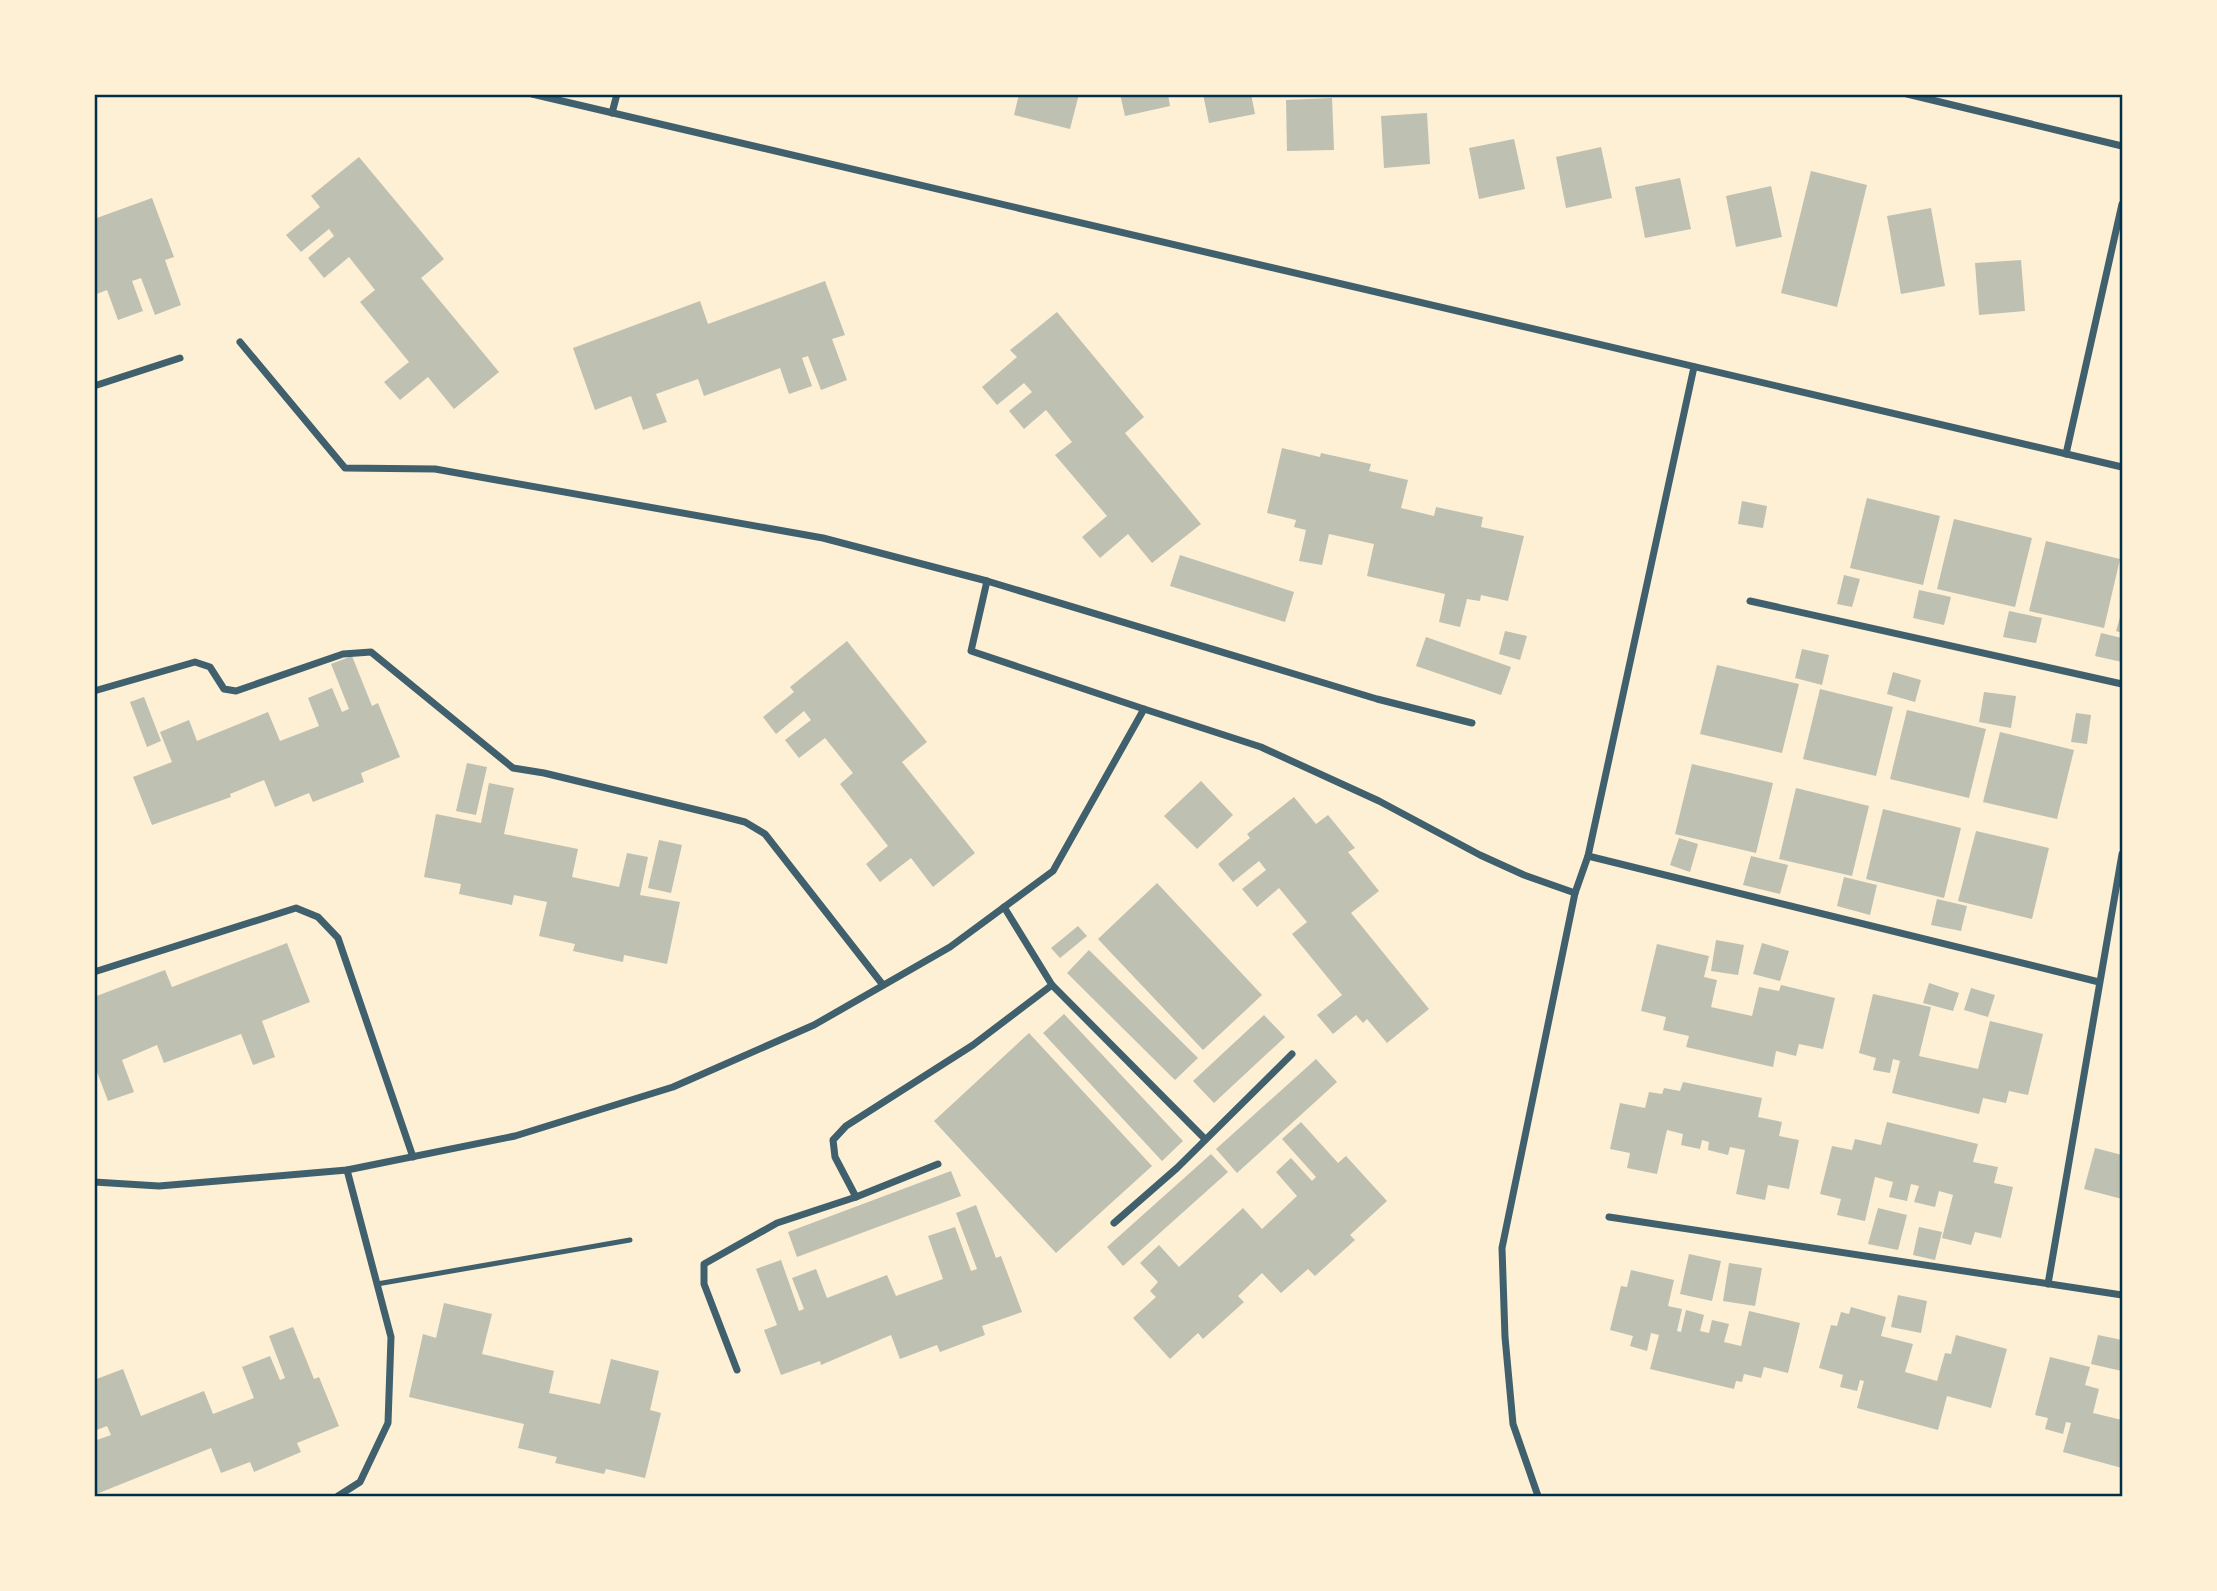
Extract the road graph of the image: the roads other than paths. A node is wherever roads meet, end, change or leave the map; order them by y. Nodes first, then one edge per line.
1 (532, 94) edge
2 (617, 94) edge
3 (1907, 94) edge
4 (612, 113) junction
5 (2123, 146) edge
6 (2123, 204) edge
7 (240, 342) dead end
8 (180, 358) dead end
9 (1694, 367) junction
10 (94, 386) edge
11 (2066, 454) junction
12 (2123, 467) edge
13 (987, 581) junction
14 (1750, 601) dead end
15 (2123, 684) edge
16 (94, 691) edge
17 (1144, 709) junction
18 (1472, 723) dead end
19 (2123, 854) edge
20 (1588, 856) junction
21 (1575, 893) junction
22 (1004, 907) junction
23 (94, 972) edge
24 (2099, 982) junction
25 (883, 985) junction
26 (1052, 985) junction
27 (1292, 1054) dead end
28 (1204, 1138) junction
29 (413, 1157) junction
30 (938, 1164) dead end
31 (347, 1170) junction
32 (94, 1182) edge
33 (856, 1197) junction
34 (1609, 1217) dead end
35 (1114, 1223) dead end
36 (630, 1240) dead end
37 (377, 1284) junction
38 (2048, 1284) junction
39 (2123, 1295) edge
40 (737, 1370) dead end
41 (338, 1496) edge
42 (1538, 1496) edge

1 - 4 street
2 - 4 street
3 - 5 street
4 - 9 street
6 - 11 street
7 - 13 street
8 - 10 street
9 - 11 street
9 - 20 street
11 - 12 street
13 - 17 street
13 - 18 street
14 - 15 street
16 - 25 street
17 - 21 street
17 - 22 street
19 - 24 street
20 - 21 street
20 - 24 street
21 - 42 street
22 - 25 street
22 - 26 street
23 - 29 street
24 - 38 street
25 - 29 street
26 - 28 street
26 - 33 street
27 - 28 street
28 - 35 street
29 - 31 street
30 - 33 street
31 - 32 street
31 - 37 street
33 - 40 street
34 - 38 street
36 - 37 lane
37 - 41 street
38 - 39 street

